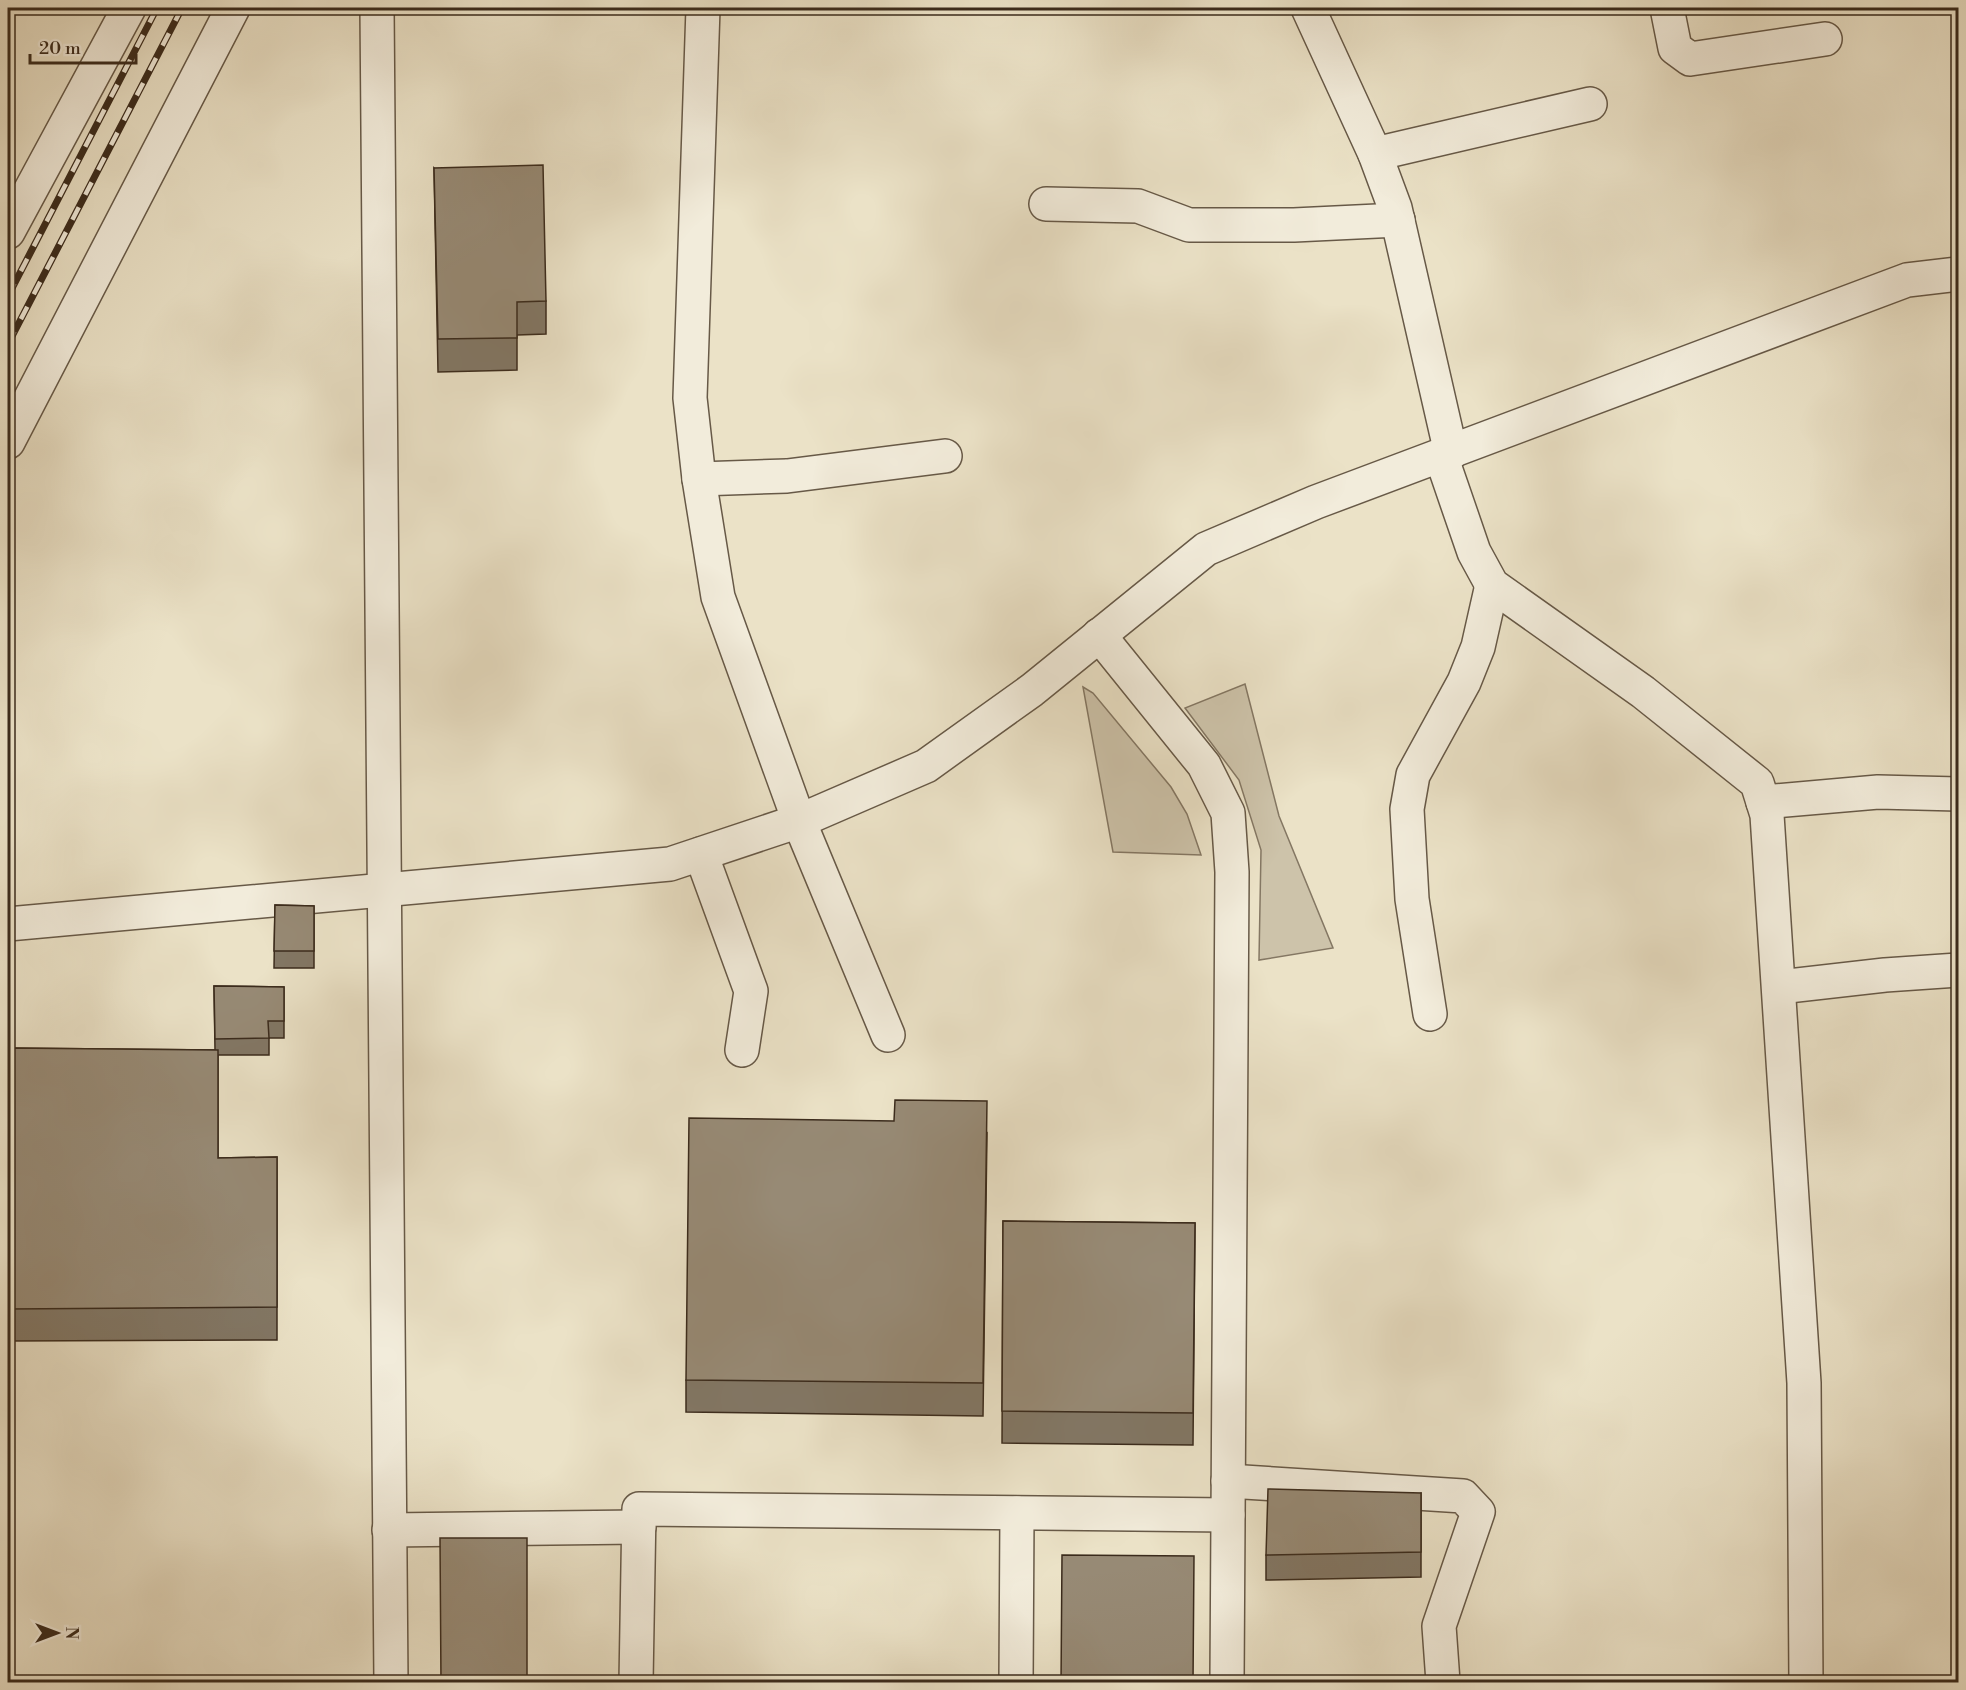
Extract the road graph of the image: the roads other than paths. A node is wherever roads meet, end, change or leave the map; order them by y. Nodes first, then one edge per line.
1 (129, 8) edge
2 (233, 8) edge
3 (377, 8) edge
4 (703, 8) edge
5 (1311, 8) edge
6 (1667, 8) edge
7 (1825, 39) dead end
8 (1590, 104) dead end
9 (1374, 154) junction
10 (1046, 204) dead end
11 (1398, 220) junction
12 (8, 232) edge
13 (1959, 274) edge
14 (8, 442) edge
15 (1446, 454) junction
16 (945, 456) dead end
17 (699, 479) junction
18 (1492, 585) junction
19 (1099, 635) junction
20 (1959, 794) edge
21 (1763, 802) junction
22 (799, 821) junction
23 (701, 854) junction
24 (385, 889) junction
25 (8, 924) edge
26 (1959, 970) edge
27 (1779, 987) junction
28 (1430, 1014) dead end
29 (888, 1035) dead end
30 (742, 1050) dead end
31 (1228, 1480) junction
32 (1017, 1513) junction
33 (1228, 1515) junction
34 (639, 1527) junction
35 (389, 1530) junction
36 (391, 1683) edge
37 (636, 1683) edge
38 (1016, 1683) edge
39 (1227, 1683) edge
40 (1443, 1683) edge
41 (1806, 1683) edge

1 - 12 street
2 - 14 street
3 - 24 street
4 - 17 street
5 - 9 street
6 - 7 street
8 - 9 street
9 - 11 street
10 - 11 street
11 - 15 street
13 - 15 street
15 - 18 street
15 - 19 street
16 - 17 street
17 - 22 street
18 - 21 street
18 - 28 street
19 - 22 street
19 - 31 street
20 - 21 street
21 - 27 street
22 - 23 street
22 - 29 street
23 - 24 street
23 - 30 street
24 - 25 street
24 - 35 street
26 - 27 street
27 - 41 street
31 - 33 street
31 - 40 street
32 - 33 street
32 - 34 street
32 - 38 street
33 - 39 street
34 - 35 street
34 - 37 street
35 - 36 street

